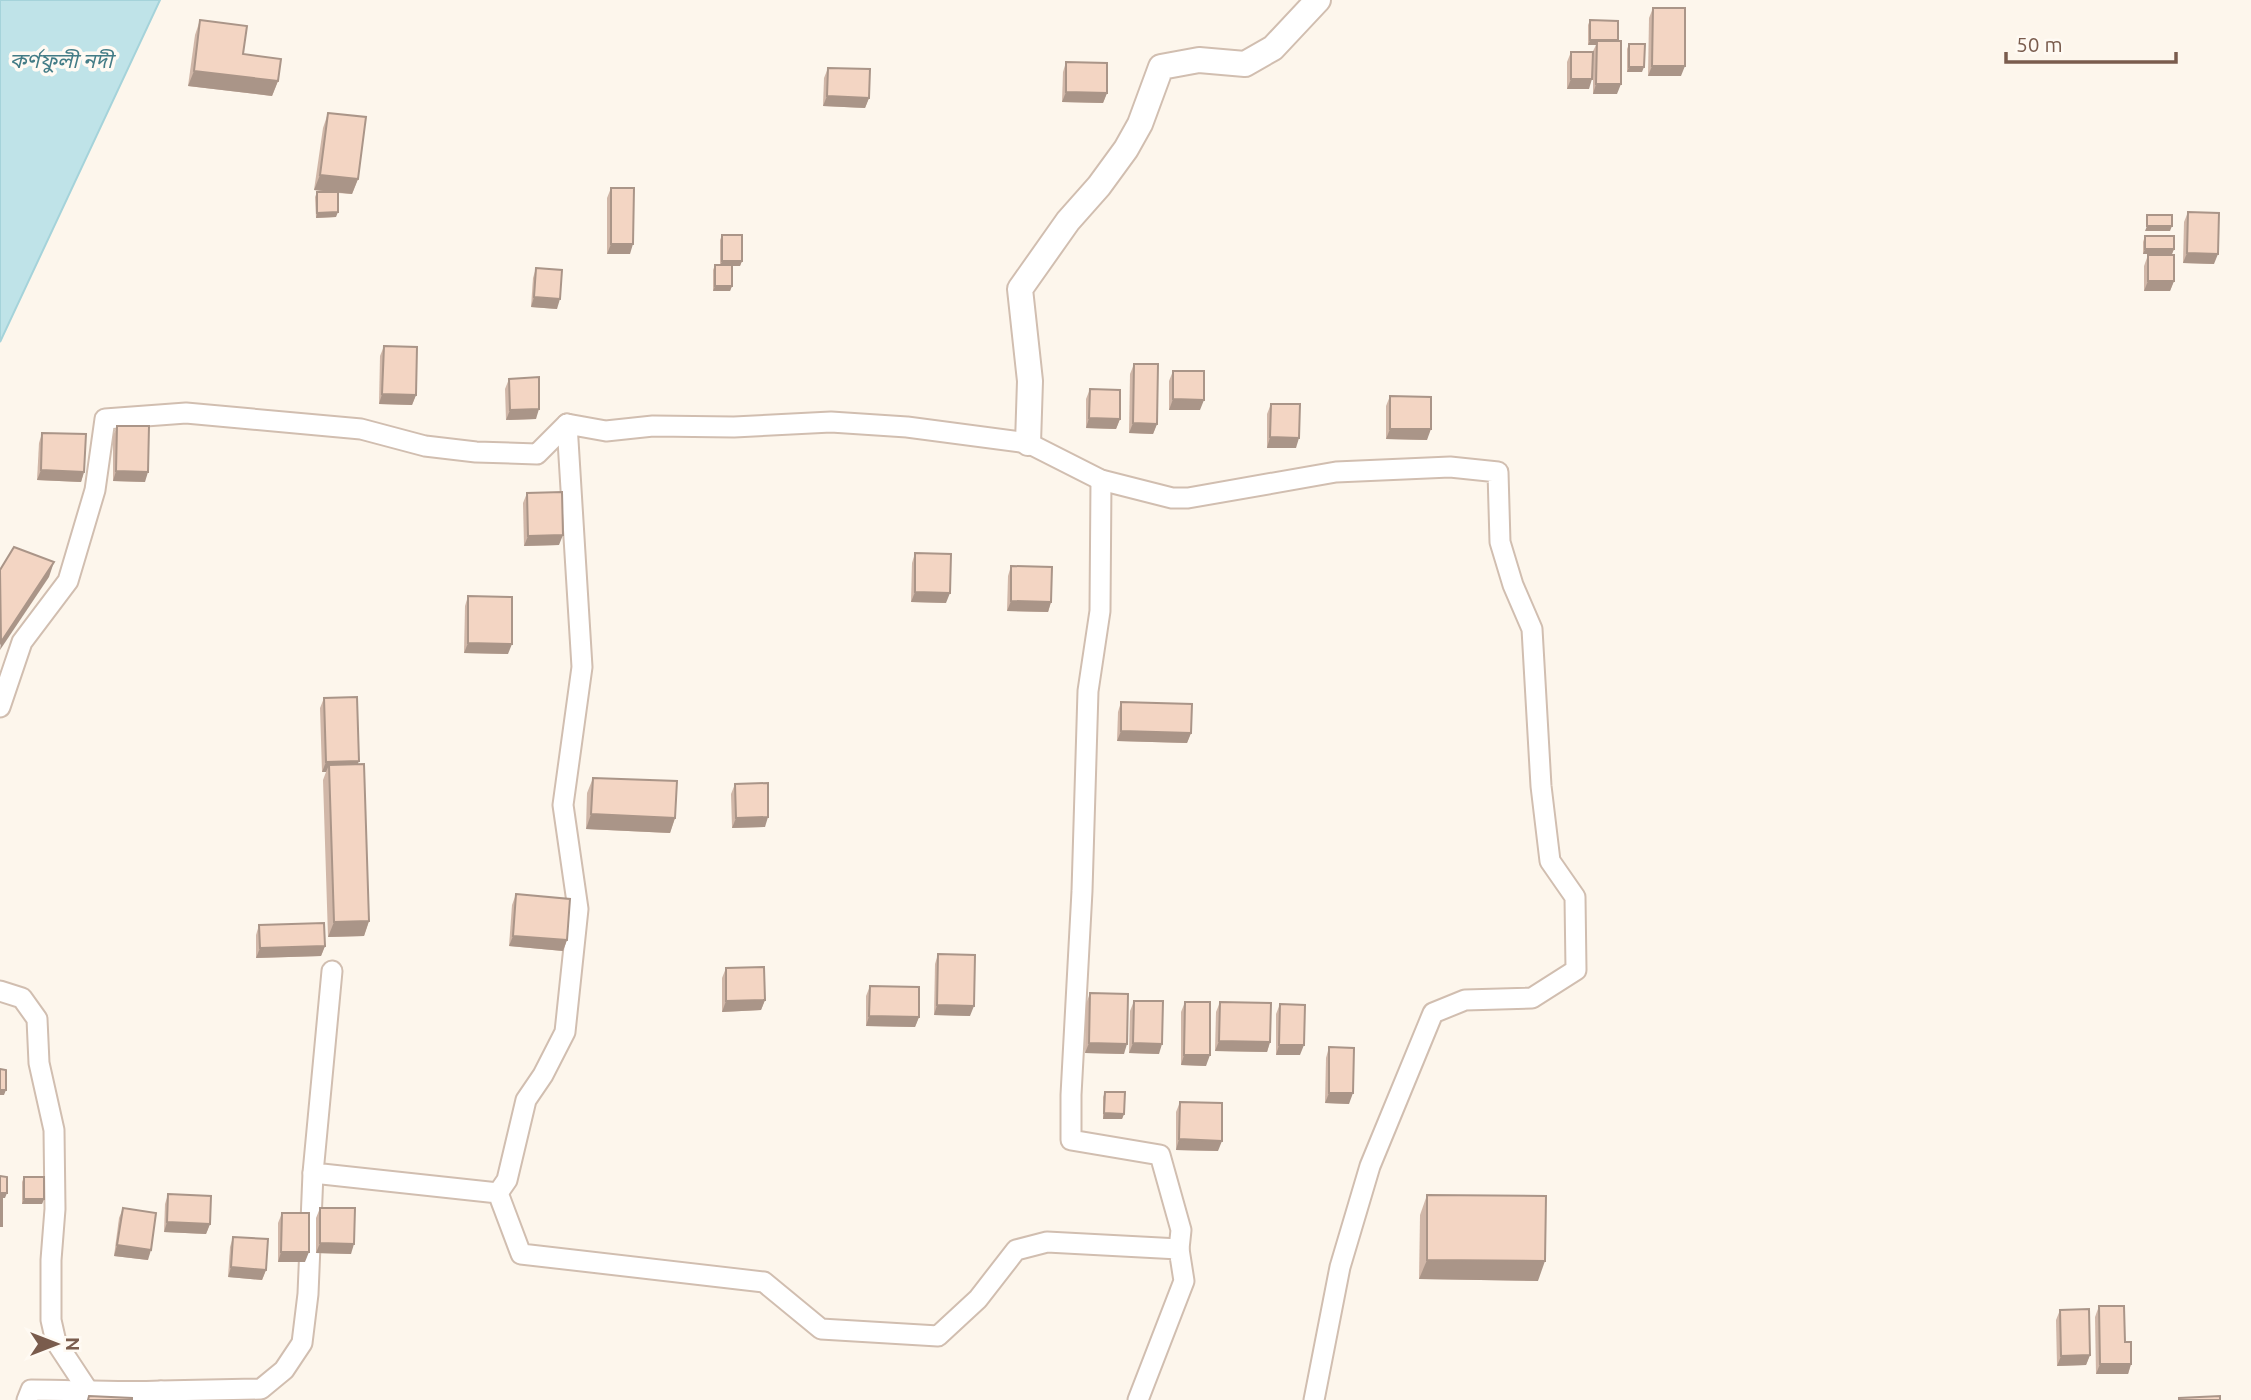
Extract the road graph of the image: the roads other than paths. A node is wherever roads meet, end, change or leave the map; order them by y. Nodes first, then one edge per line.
1 (1318, 0) edge
2 (567, 424) junction
3 (1028, 443) junction
4 (1101, 480) junction
5 (0, 707) edge
6 (332, 971) dead end
7 (0, 991) edge
8 (313, 1172) junction
9 (499, 1193) junction
10 (1179, 1249) junction
11 (87, 1389) junction
12 (157, 1396) edge
13 (27, 1400) edge
14 (1138, 1400) edge
15 (1314, 1400) edge

1 - 3 street
2 - 3 street
2 - 5 street
2 - 9 street
3 - 4 street
4 - 10 street
4 - 15 street
6 - 8 street
7 - 11 street
8 - 9 street
8 - 12 street
9 - 10 street
10 - 14 street
11 - 12 street
11 - 13 street

